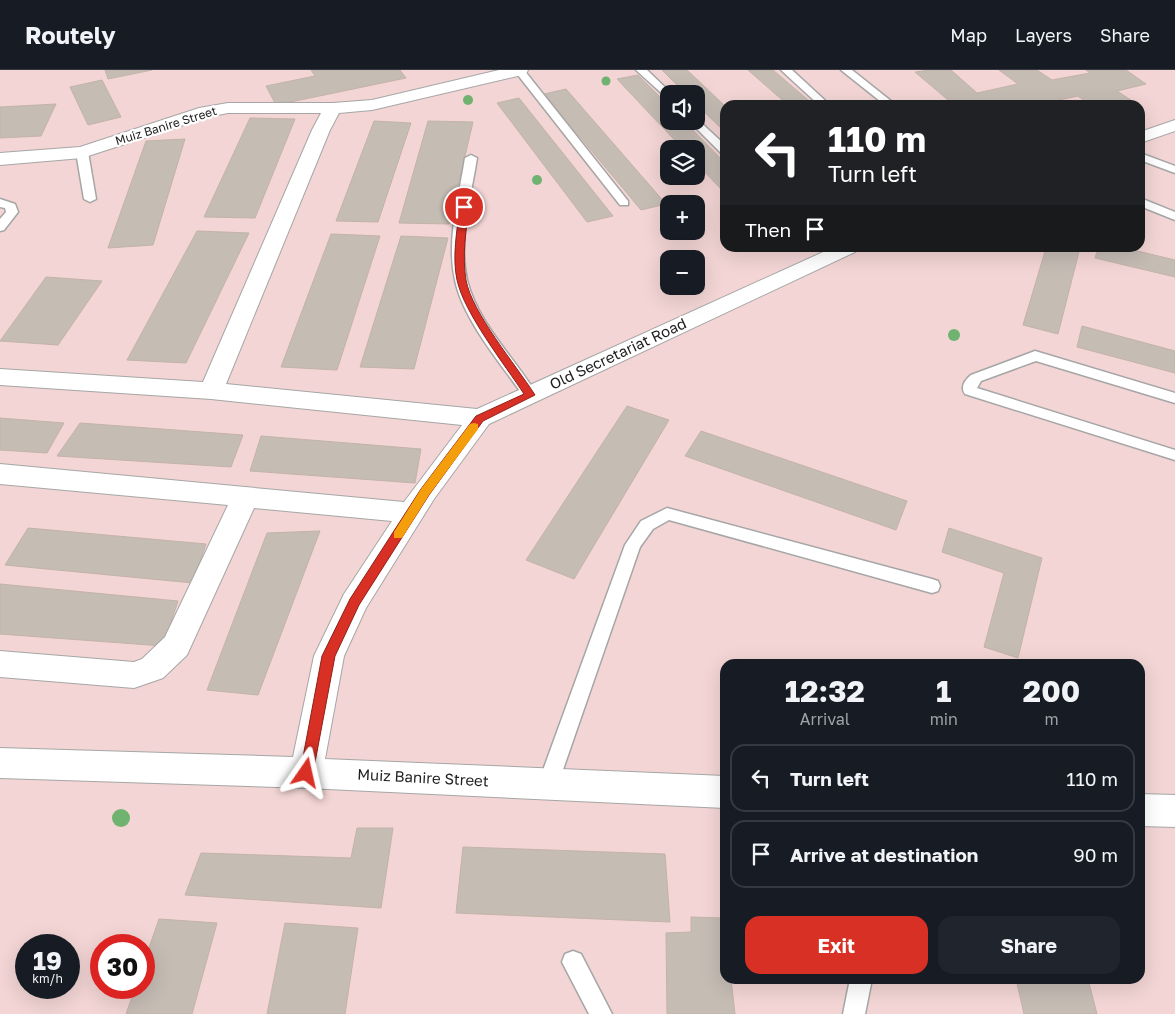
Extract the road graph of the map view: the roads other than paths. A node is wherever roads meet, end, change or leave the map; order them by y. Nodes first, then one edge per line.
1 (519, 70) edge
2 (641, 70) edge
3 (786, 70) edge
4 (846, 70) edge
5 (660, 88) edge
6 (820, 100) edge
7 (884, 100) edge
8 (333, 108) junction
9 (1175, 125) edge
10 (703, 130) edge
11 (1145, 136) edge
12 (720, 146) edge
13 (82, 152) junction
14 (0, 158) edge
15 (471, 158) dead end
16 (1145, 158) edge
17 (1175, 170) edge
18 (90, 199) dead end
19 (0, 203) edge
20 (624, 203) dead end
21 (1145, 204) edge
22 (1175, 216) edge
23 (0, 227) edge
24 (839, 252) edge
25 (0, 377) edge
26 (211, 391) junction
27 (530, 395) junction
28 (1175, 398) edge
29 (480, 418) junction
30 (1175, 455) edge
31 (0, 474) edge
32 (246, 496) junction
33 (412, 514) junction
34 (932, 586) dead end
35 (0, 664) edge
36 (0, 763) edge
37 (306, 773) junction
38 (548, 784) junction
39 (720, 792) edge
40 (1145, 810) edge
41 (1175, 811) edge
42 (573, 962) dead end
43 (860, 984) edge
44 (601, 1014) edge
45 (854, 1014) edge

1 - 8 street, Muiz Banire Street
1 - 20 lane
2 - 5 lane
3 - 6 lane
4 - 7 lane
8 - 13 street, Muiz Banire Street
8 - 26 street
9 - 11 street
10 - 12 lane
13 - 14 street, Muiz Banire Street
13 - 18 lane
15 - 27 lane
16 - 17 lane
19 - 23 lane
21 - 22 lane
24 - 27 street, Old Secretariat Road
25 - 26 street
26 - 29 street
27 - 29 street, Old Secretariat Road
28 - 30 lane
29 - 33 street, Old Secretariat Road
31 - 32 street
32 - 33 street
32 - 35 street
33 - 37 street, Old Secretariat Road
34 - 38 lane
36 - 37 street, Muiz Banire Street
37 - 38 street, Muiz Banire Street
38 - 39 street, Muiz Banire Street
40 - 41 street
42 - 44 lane
43 - 45 lane

